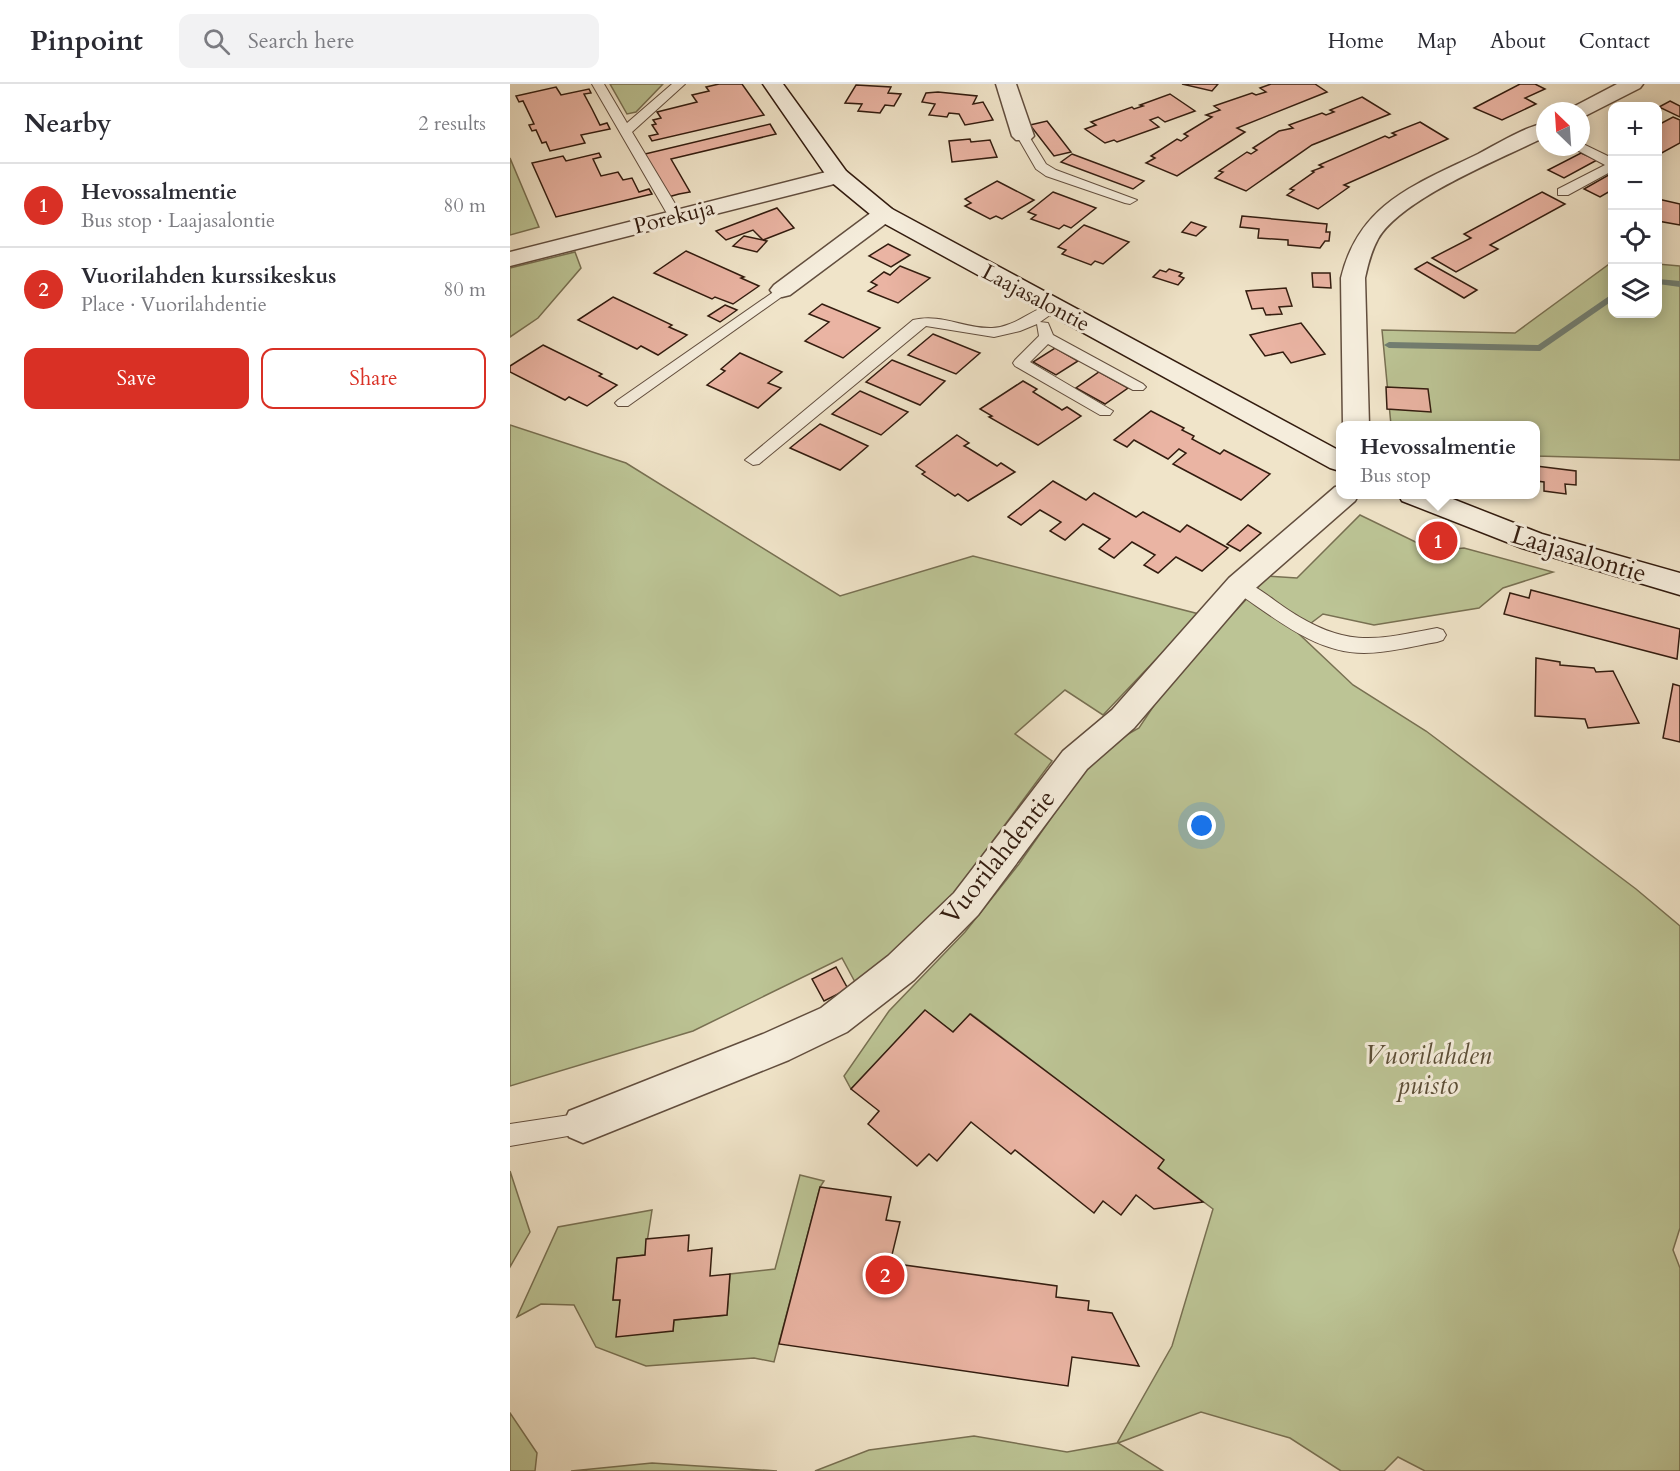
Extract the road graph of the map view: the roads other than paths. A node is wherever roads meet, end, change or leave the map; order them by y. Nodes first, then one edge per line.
1 (598, 84) edge
2 (679, 84) edge
3 (772, 84) edge
4 (1006, 84) edge
5 (1590, 84) edge
6 (1633, 84) edge
7 (1614, 93) junction
8 (1590, 106) edge
9 (626, 131) junction
10 (1536, 133) edge
11 (1023, 136) joint
12 (1590, 152) edge
13 (1608, 162) edge
14 (1608, 166) edge
15 (838, 176) junction
16 (1563, 192) dead end
17 (1130, 201) dead end
18 (884, 214) junction
19 (676, 217) junction
20 (510, 259) edge
21 (782, 290) joint
22 (1046, 313) junction
23 (1047, 337) junction
24 (1138, 387) dead end
25 (623, 403) dead end
26 (1105, 411) dead end
27 (1356, 421) edge
28 (1336, 459) edge
29 (753, 460) dead end
30 (1341, 499) edge
31 (1422, 499) edge
32 (1680, 584) edge
33 (1239, 586) junction
34 (1437, 635) dead end
35 (583, 1124) joint
36 (510, 1135) edge

1 - 9 lane
2 - 9 lane
3 - 15 street, Laajasalontie
4 - 11 street
5 - 7 street
6 - 7 street
7 - 8 street
9 - 19 lane
10 - 27 street
11 - 17 lane
12 - 13 lane
14 - 16 lane
15 - 18 street, Laajasalontie
15 - 19 street, Porekuja
18 - 21 street
18 - 22 street, Laajasalontie
19 - 20 street, Porekuja
21 - 25 lane
22 - 23 lane
22 - 28 street, Laajasalontie
22 - 29 lane
23 - 24 lane
23 - 26 lane
30 - 33 street, Vuorilahdentie
31 - 32 street, Laajasalontie
33 - 34 lane
33 - 35 street, Vuorilahdentie
35 - 36 lane

